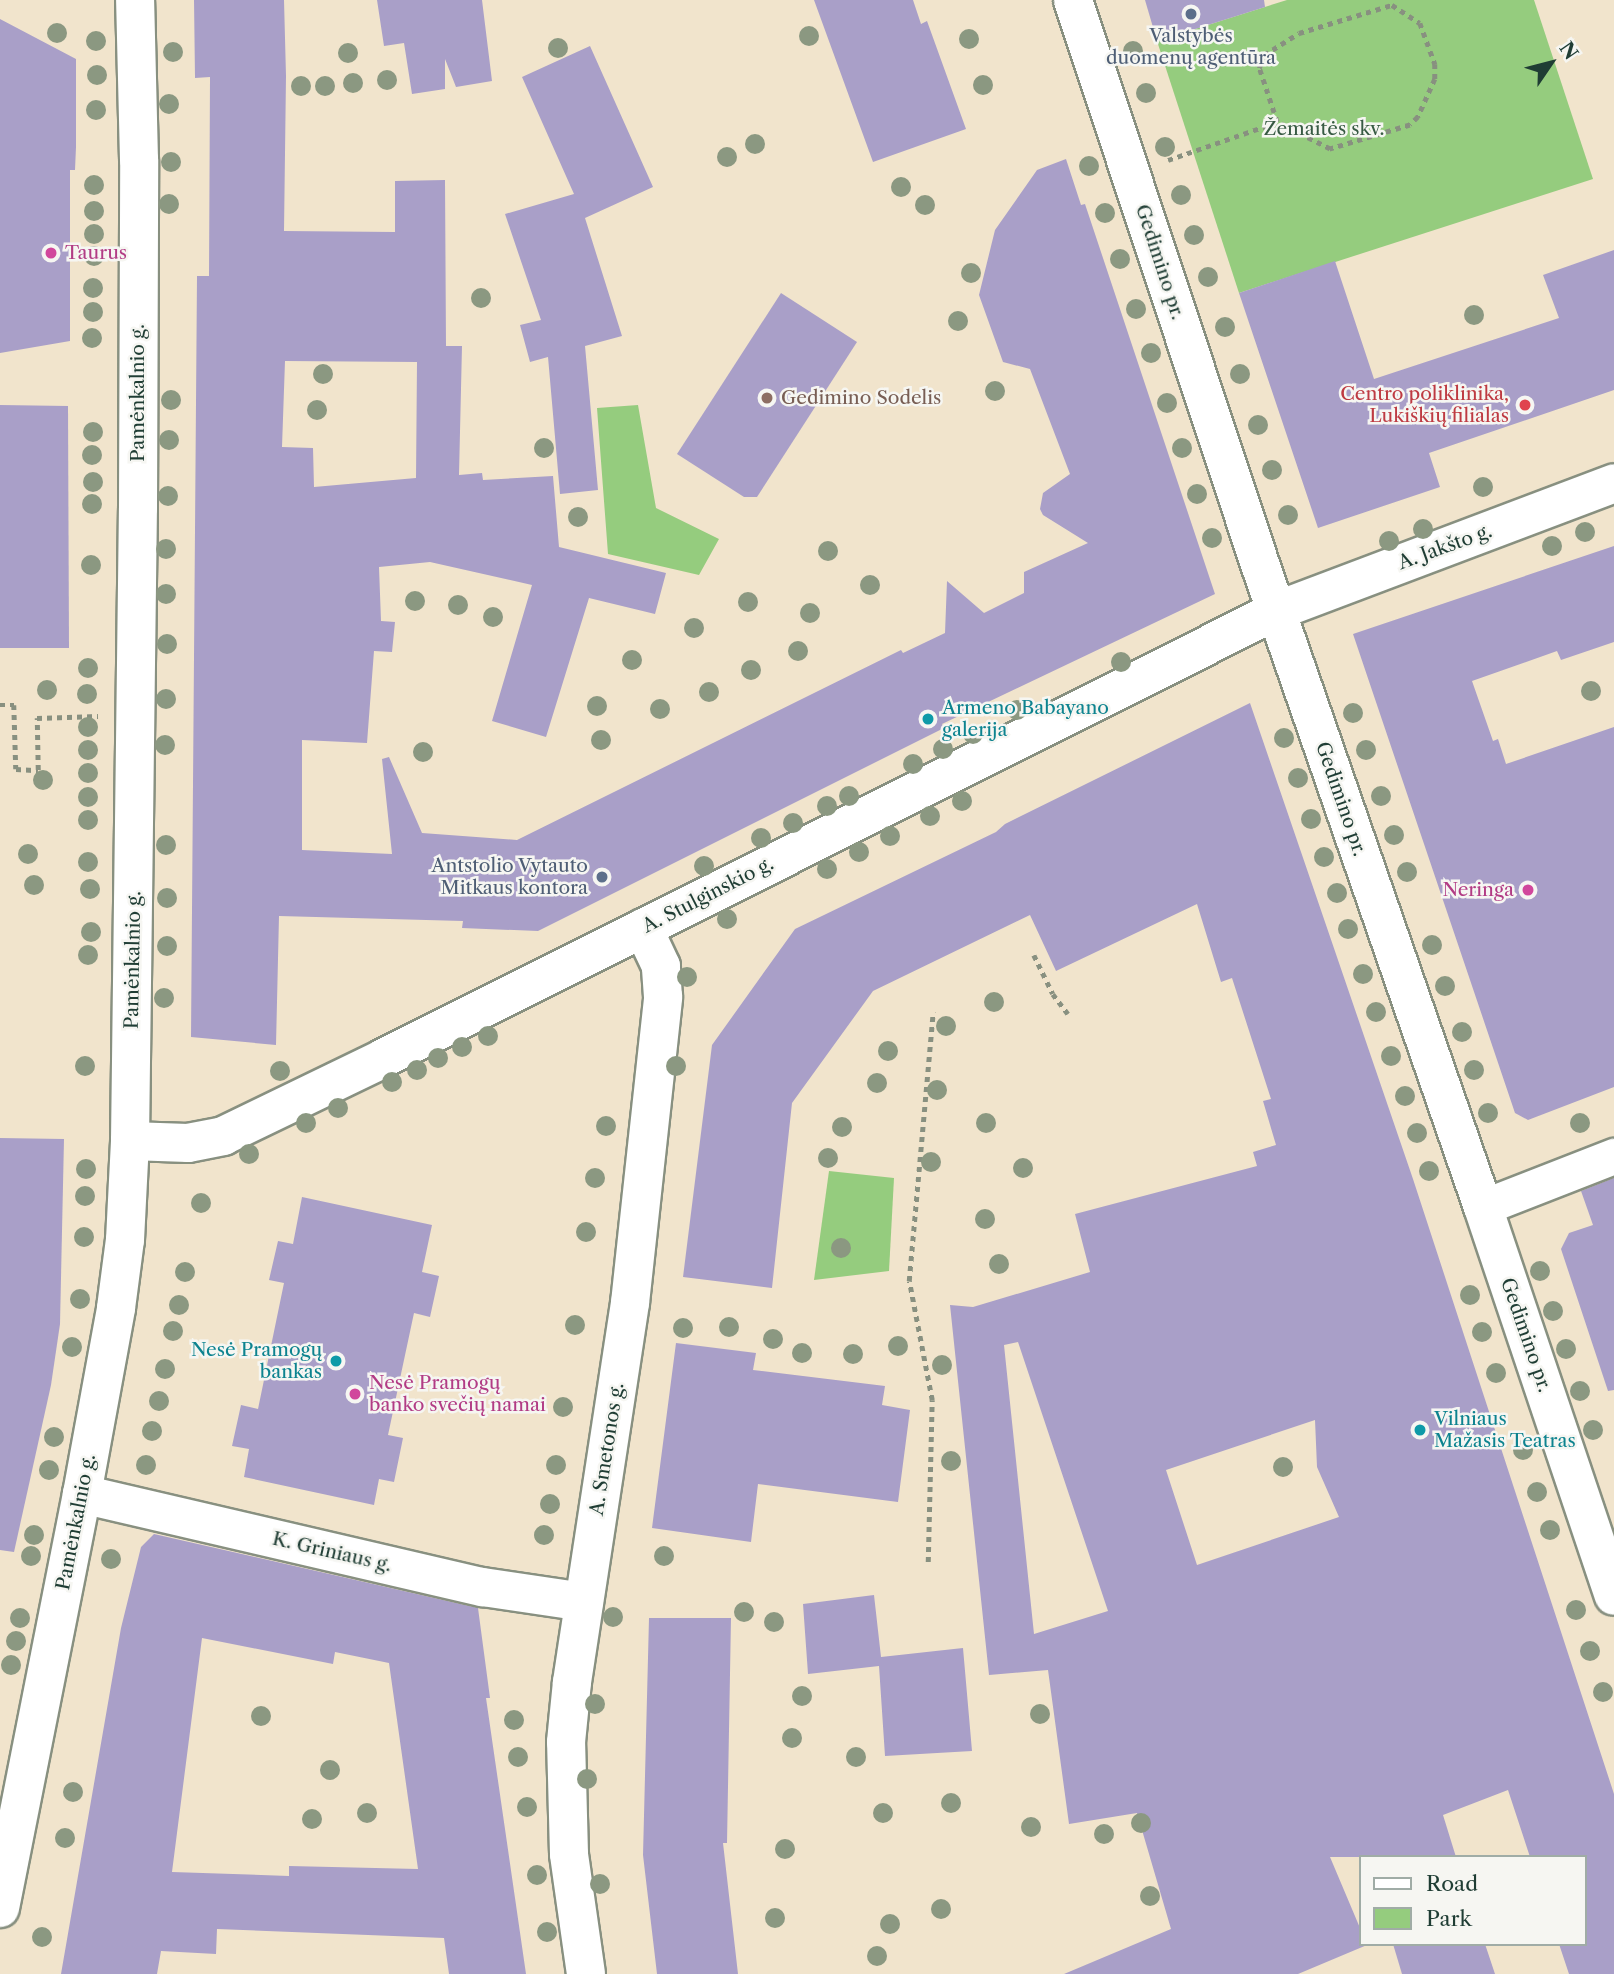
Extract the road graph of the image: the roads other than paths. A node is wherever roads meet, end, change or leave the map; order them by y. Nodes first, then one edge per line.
1 (135, 0) edge
2 (1073, 0) edge
3 (1614, 483) edge
4 (1276, 611) junction
5 (643, 928) junction
6 (130, 1141) junction
7 (1614, 1156) edge
8 (1483, 1207) junction
9 (82, 1494) junction
10 (1614, 1596) edge
11 (584, 1602) junction
12 (0, 1908) edge
13 (586, 1974) edge

1 - 6 main road, Pamėnkalnio g.
2 - 4 main road, Gedimino pr.
3 - 4 main road, A. Jakšto g.
4 - 5 main road, A. Stulginskio g.
4 - 8 main road, Gedimino pr.
5 - 6 main road, A. Stulginskio g.
5 - 11 main road, A. Smetonos g.
6 - 9 main road, Pamėnkalnio g.
7 - 8 street
8 - 10 main road, Gedimino pr.
9 - 11 main road, K. Griniaus g.
9 - 12 main road, Pamėnkalnio g.
11 - 13 main road, A. Smetonos g.

